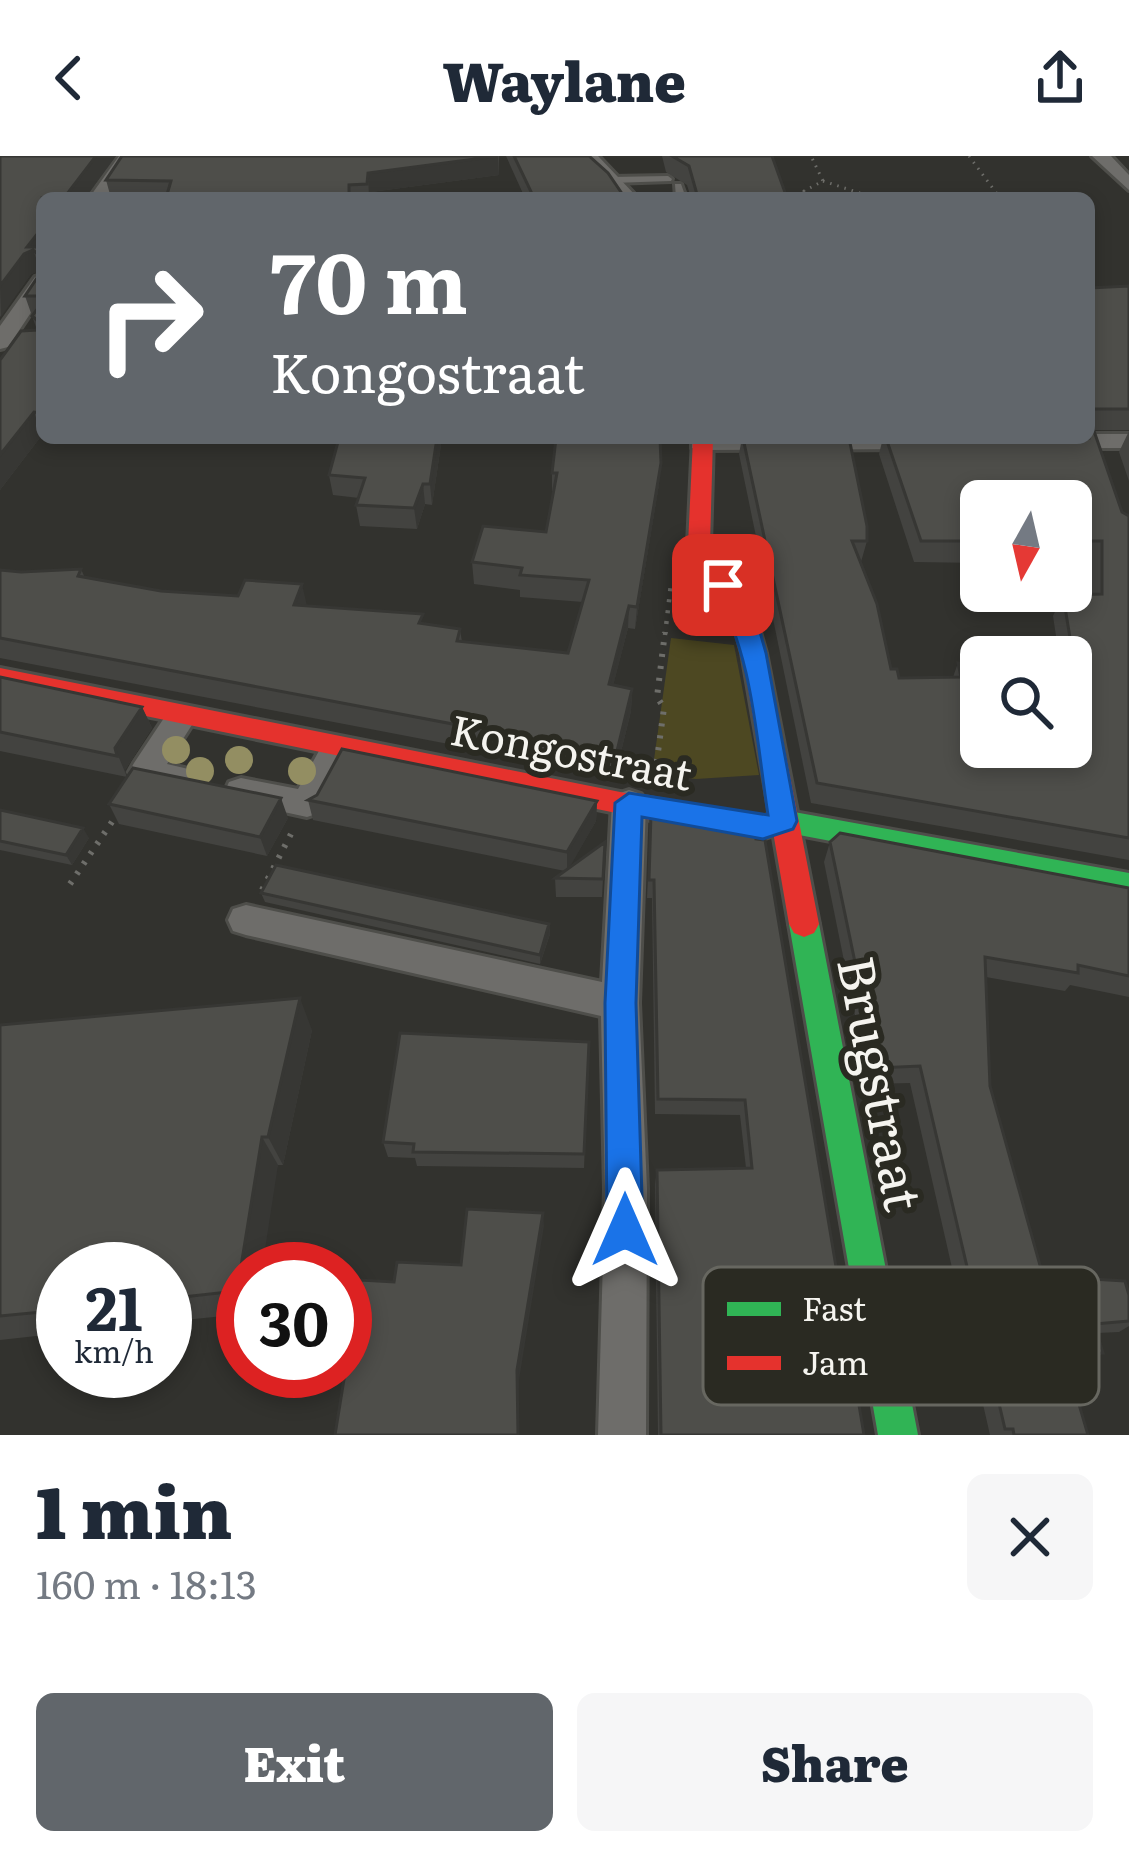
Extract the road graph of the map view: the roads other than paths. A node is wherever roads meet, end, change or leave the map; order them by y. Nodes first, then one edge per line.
1 (128, 156) edge
2 (588, 156) edge
3 (1102, 156) edge
4 (668, 179) dead end
5 (613, 180) junction
6 (1129, 185) edge
7 (102, 192) edge
8 (624, 192) edge
9 (36, 292) edge
10 (7, 344) edge
11 (1129, 441) edge
12 (702, 444) edge
13 (1048, 444) edge
14 (0, 676) edge
15 (181, 717) junction
16 (336, 748) junction
17 (629, 803) junction
18 (783, 821) junction
19 (1129, 885) edge
20 (246, 920) road end
21 (620, 1003) junction
22 (867, 1267) edge
23 (892, 1405) edge
24 (622, 1435) edge
25 (898, 1435) edge

1 - 7 street
2 - 5 street
3 - 6 street
4 - 5 lane
5 - 8 street
9 - 10 street
11 - 13 street
12 - 18 street, Brugstraat
14 - 15 street, Kongostraat
15 - 16 street, Kongostraat
15 - 16 street
16 - 17 street, Kongostraat
17 - 18 street, Kongostraat
17 - 21 street
18 - 19 street, Kongostraat
18 - 22 street, Brugstraat
20 - 21 street
21 - 24 street
23 - 25 street, Brugstraat

